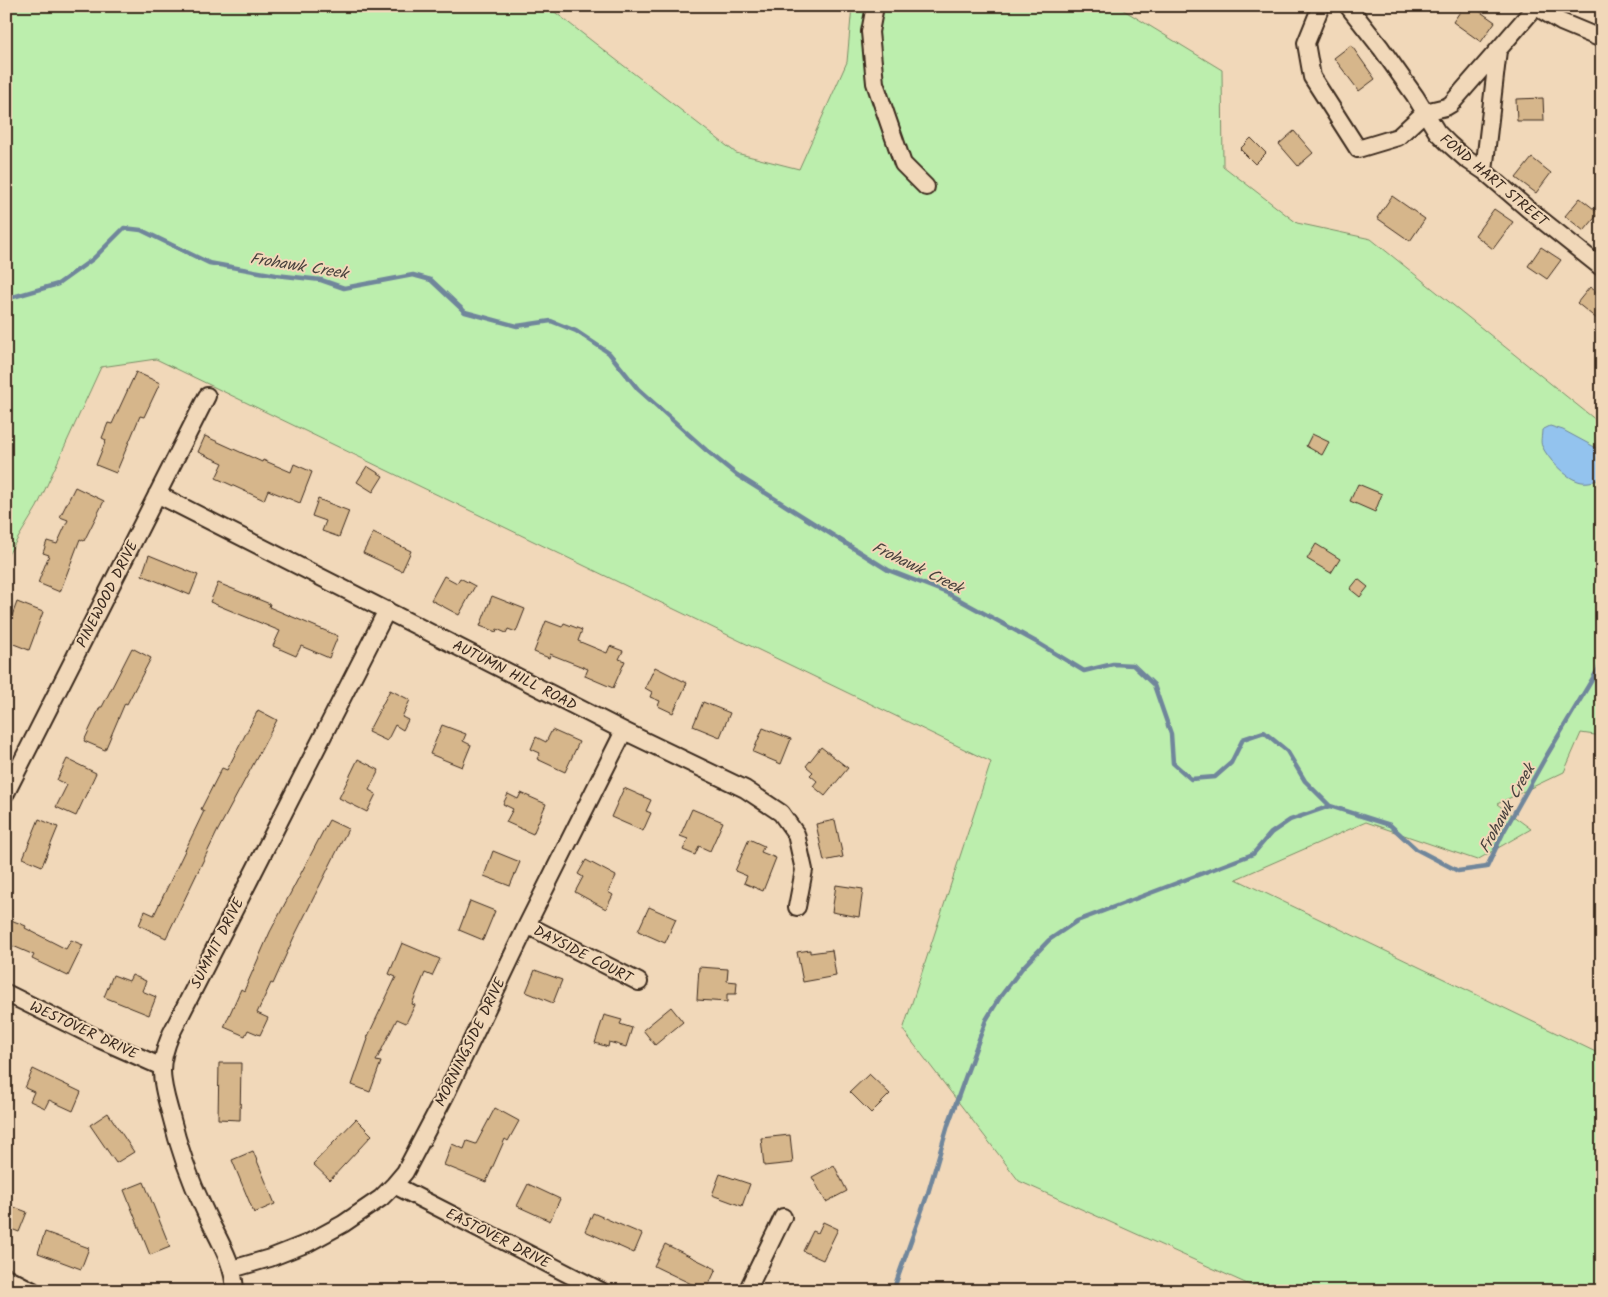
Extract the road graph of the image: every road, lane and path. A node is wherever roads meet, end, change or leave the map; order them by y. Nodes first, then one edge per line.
1 (875, 6) edge
2 (1321, 6) edge
3 (1348, 6) edge
4 (1536, 6) edge
5 (1602, 40) edge
6 (1498, 50) junction
7 (1425, 112) junction
8 (1484, 171) junction
9 (926, 187) dead end
10 (1602, 268) edge
11 (207, 396) dead end
12 (157, 494) junction
13 (387, 610) junction
14 (624, 731) junction
15 (6, 793) edge
16 (797, 907) dead end
17 (527, 925) junction
18 (639, 982) dead end
19 (6, 993) edge
20 (162, 1067) junction
21 (394, 1185) junction
22 (782, 1217) dead end
23 (232, 1269) junction
24 (6, 1277) edge
25 (33, 1291) edge
26 (235, 1291) edge
27 (602, 1291) edge
28 (746, 1291) edge

1 - 9 street
2 - 7 street
3 - 7 street, FOND HART STREET
4 - 5 street
4 - 6 street
6 - 7 street
6 - 8 street
7 - 8 street, FOND HART STREET
8 - 10 street, FOND HART STREET
11 - 12 street, PINEWOOD DRIVE
12 - 13 street, AUTUMN HILL ROAD
12 - 15 street, PINEWOOD DRIVE
13 - 14 street, AUTUMN HILL ROAD
13 - 20 street, SUMMIT DRIVE
14 - 16 street, AUTUMN HILL ROAD
14 - 17 street, MORNINGSIDE DRIVE
17 - 18 street, DAYSIDE COURT
17 - 21 street, MORNINGSIDE DRIVE
19 - 20 street, WESTOVER DRIVE
20 - 23 street, SUMMIT DRIVE
21 - 23 street, MORNINGSIDE DRIVE
21 - 27 street, EASTOVER DRIVE
22 - 28 street
23 - 26 street, SUMMIT DRIVE
24 - 25 street

